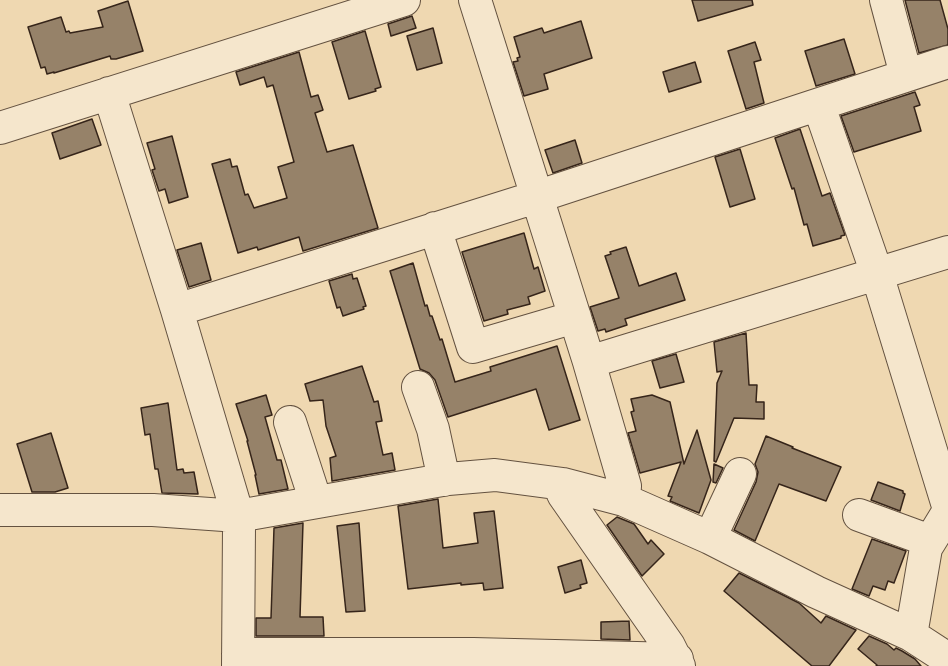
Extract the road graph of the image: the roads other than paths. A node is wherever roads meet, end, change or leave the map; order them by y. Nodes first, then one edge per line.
1 (404, 0) edge
2 (475, 0) edge
3 (886, 0) edge
4 (948, 62) edge
5 (906, 75) junction
6 (109, 93) junction
7 (819, 106) junction
8 (0, 128) edge
9 (536, 197) junction
10 (435, 228) junction
11 (948, 252) edge
12 (877, 274) junction
13 (177, 310) junction
14 (575, 316) junction
15 (589, 362) junction
16 (418, 387) dead end
17 (290, 422) dead end
18 (741, 474) dead end
19 (444, 480) junction
20 (563, 484) junction
21 (624, 500) junction
22 (316, 502) junction
23 (0, 510) edge
24 (859, 515) dead end
25 (237, 516) junction
26 (942, 525) edge
27 (710, 538) junction
28 (911, 635) junction
29 (948, 659) edge
30 (238, 660) edge
31 (405, 660) edge
32 (473, 660) edge
33 (678, 663) edge

1 - 6 street
2 - 9 street
3 - 5 street
4 - 5 street
5 - 7 street
6 - 8 street
6 - 13 street
7 - 9 street
7 - 12 street
9 - 10 street
9 - 14 street
10 - 13 street
10 - 14 street
11 - 12 street
12 - 15 street
12 - 26 street
13 - 25 street
14 - 15 street
15 - 21 street
16 - 19 street
17 - 22 street
18 - 27 street
19 - 20 street
19 - 22 street
20 - 21 street
20 - 33 street
21 - 27 street
22 - 25 street
23 - 25 street
24 - 26 street
25 - 30 street
26 - 28 street
27 - 28 street
28 - 29 street
30 - 31 street
31 - 32 street
32 - 33 street

